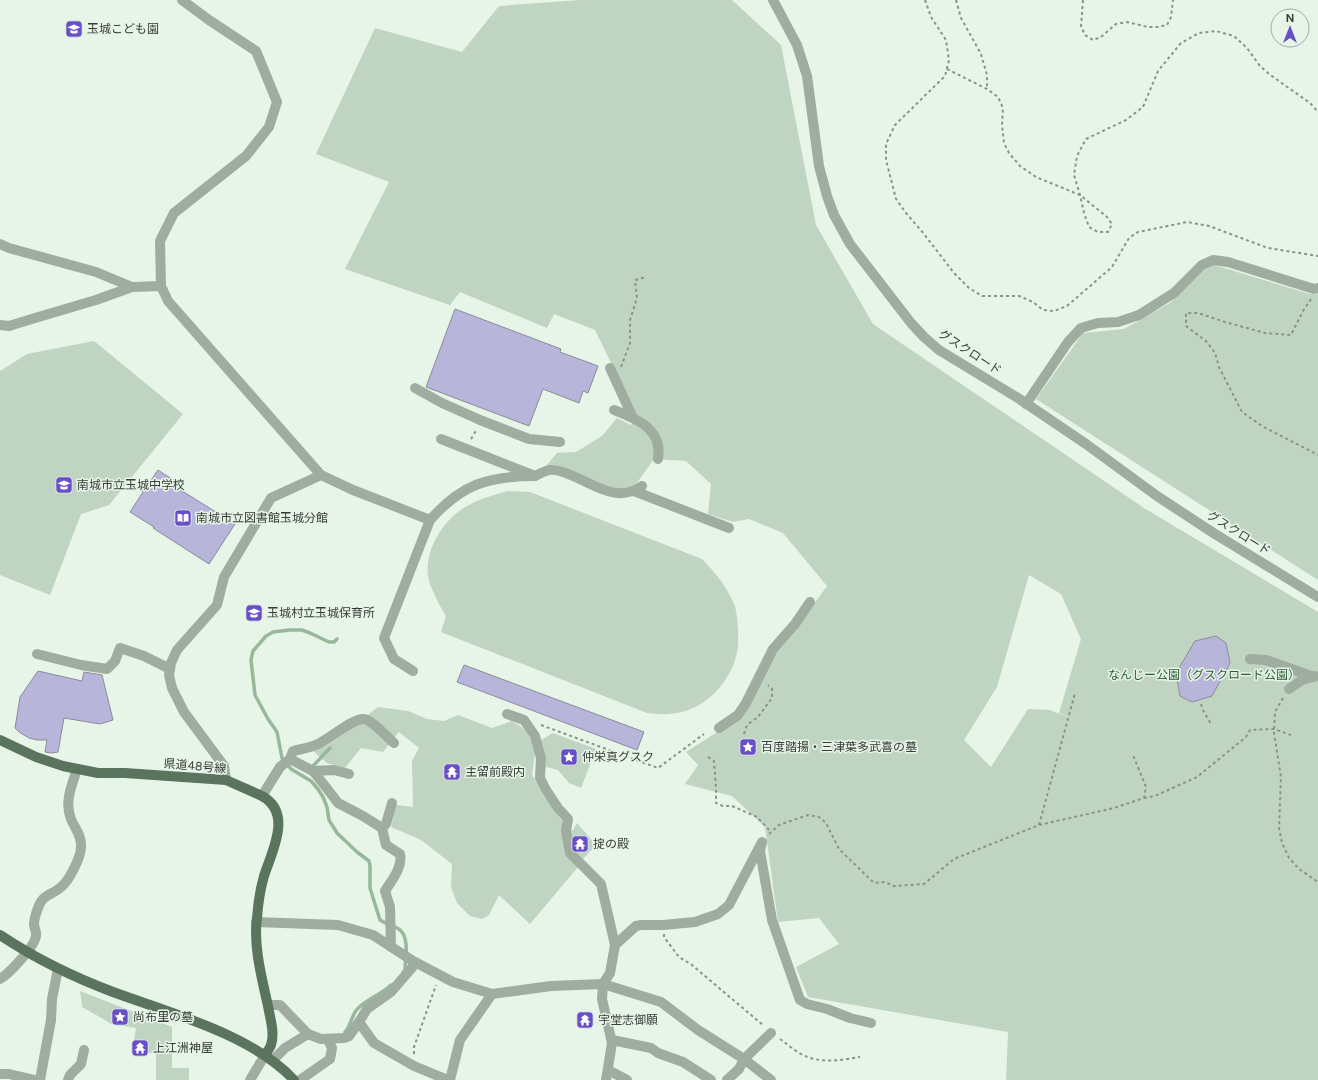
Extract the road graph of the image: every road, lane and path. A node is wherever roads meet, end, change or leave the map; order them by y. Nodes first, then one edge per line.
1 (182, 0) edge
2 (773, 0) edge
3 (924, 0) edge
4 (956, 0) edge
5 (1083, 0) edge
6 (1173, 0) edge
7 (947, 69) junction
8 (987, 89) junction
9 (1318, 112) edge
10 (1080, 195) junction
11 (0, 244) edge
12 (1318, 256) edge
13 (646, 278) dead end
14 (161, 286) junction
15 (132, 287) junction
16 (1318, 288) edge
17 (1311, 299) dead end
18 (0, 325) edge
19 (611, 371) joint
20 (415, 388) dead end
21 (1026, 404) junction
22 (614, 410) dead end
23 (633, 418) junction
24 (480, 420) junction
25 (466, 437) dead end
26 (441, 439) dead end
27 (560, 442) dead end
28 (1318, 455) edge
29 (658, 459) dead end
30 (321, 475) junction
31 (535, 476) junction
32 (430, 520) junction
33 (729, 528) dead end
34 (1318, 597) edge
35 (810, 602) dead end
36 (37, 654) dead end
37 (1250, 659) dead end
38 (170, 669) junction
39 (413, 671) dead end
40 (1316, 676) edge
41 (766, 683) dead end
42 (1289, 689) joint
43 (1075, 693) dead end
44 (1201, 704) dead end
45 (508, 714) dead end
46 (524, 720) junction
47 (1211, 724) dead end
48 (719, 728) dead end
49 (1274, 729) junction
50 (704, 734) dead end
51 (744, 734) dead end
52 (1290, 735) dead end
53 (0, 740) edge
54 (394, 743) dead end
55 (1133, 755) dead end
56 (708, 757) dead end
57 (289, 760) junction
58 (77, 769) junction
59 (313, 771) junction
60 (349, 774) dead end
61 (226, 780) junction
62 (262, 796) junction
63 (1144, 798) junction
64 (392, 803) dead end
65 (1039, 825) junction
66 (382, 828) junction
67 (771, 832) junction
68 (762, 842) junction
69 (1318, 882) edge
70 (256, 922) junction
71 (663, 925) junction
72 (0, 935) edge
73 (616, 945) junction
74 (395, 950) junction
75 (26, 952) junction
76 (414, 962) junction
77 (58, 969) junction
78 (439, 975) junction
79 (0, 979) edge
80 (604, 984) junction
81 (492, 994) junction
82 (268, 1005) junction
83 (359, 1022) junction
84 (871, 1023) dead end
85 (771, 1033) junction
86 (309, 1034) junction
87 (324, 1040) junction
88 (612, 1040) junction
89 (84, 1050) dead end
90 (860, 1057) dead end
91 (269, 1058) junction
92 (744, 1060) junction
93 (414, 1066) junction
94 (0, 1074) edge
95 (607, 1075) edge
96 (35, 1080) edge
97 (40, 1080) edge
98 (68, 1080) edge
99 (250, 1080) edge
100 (294, 1080) edge
101 (300, 1080) edge
102 (449, 1080) edge
103 (626, 1080) edge
104 (711, 1080) edge
105 (726, 1080) edge
106 (771, 1080) edge

1 - 14 street
2 - 21 street, グスクロード
3 - 7 path
4 - 8 path
5 - 6 path
7 - 8 path
7 - 12 path
8 - 10 path
9 - 10 path
10 - 10 path
11 - 15 street
13 - 19 path
14 - 15 street
14 - 30 street
15 - 18 street
16 - 21 street
17 - 28 path
19 - 23 street
20 - 24 street
21 - 34 street, グスクロード
22 - 23 street
23 - 29 street
24 - 25 path
24 - 27 street
26 - 31 street
30 - 32 street
30 - 38 street
31 - 32 street
31 - 33 street
32 - 39 street
35 - 48 street
36 - 38 street
37 - 40 street
38 - 61 street
40 - 42 street
41 - 51 path
42 - 49 path
43 - 65 path
44 - 47 path
45 - 46 street
46 - 50 path
46 - 73 street
49 - 52 path
49 - 63 path
49 - 69 path
53 - 58 main road, 県道48号線
54 - 57 street
55 - 63 path
56 - 67 path
57 - 59 street
57 - 62 street
58 - 61 main road, 県道48号線
58 - 75 street
59 - 60 street
59 - 66 street
61 - 62 main road, 県道48号線
62 - 70 main road, 県道48号線
63 - 65 path
64 - 66 street
65 - 67 path
66 - 74 street
67 - 68 path
68 - 71 street
68 - 84 street
70 - 74 street
70 - 82 main road, 県道48号線
71 - 73 street
71 - 85 path
72 - 75 main road
73 - 80 street
74 - 76 street
75 - 77 main road
75 - 79 street
76 - 78 street
76 - 83 street
77 - 91 main road
77 - 97 street
78 - 81 street
78 - 93 path
80 - 81 street
80 - 88 street
80 - 92 street
81 - 102 street
82 - 86 street
82 - 91 main road, 県道48号線
83 - 87 street
83 - 93 street
85 - 90 path
85 - 92 street
86 - 87 street
86 - 91 street
87 - 101 street
88 - 95 street
88 - 104 street
89 - 98 street
91 - 99 street
91 - 100 main road
92 - 105 street
92 - 106 street
93 - 102 street
94 - 96 street
95 - 103 street

